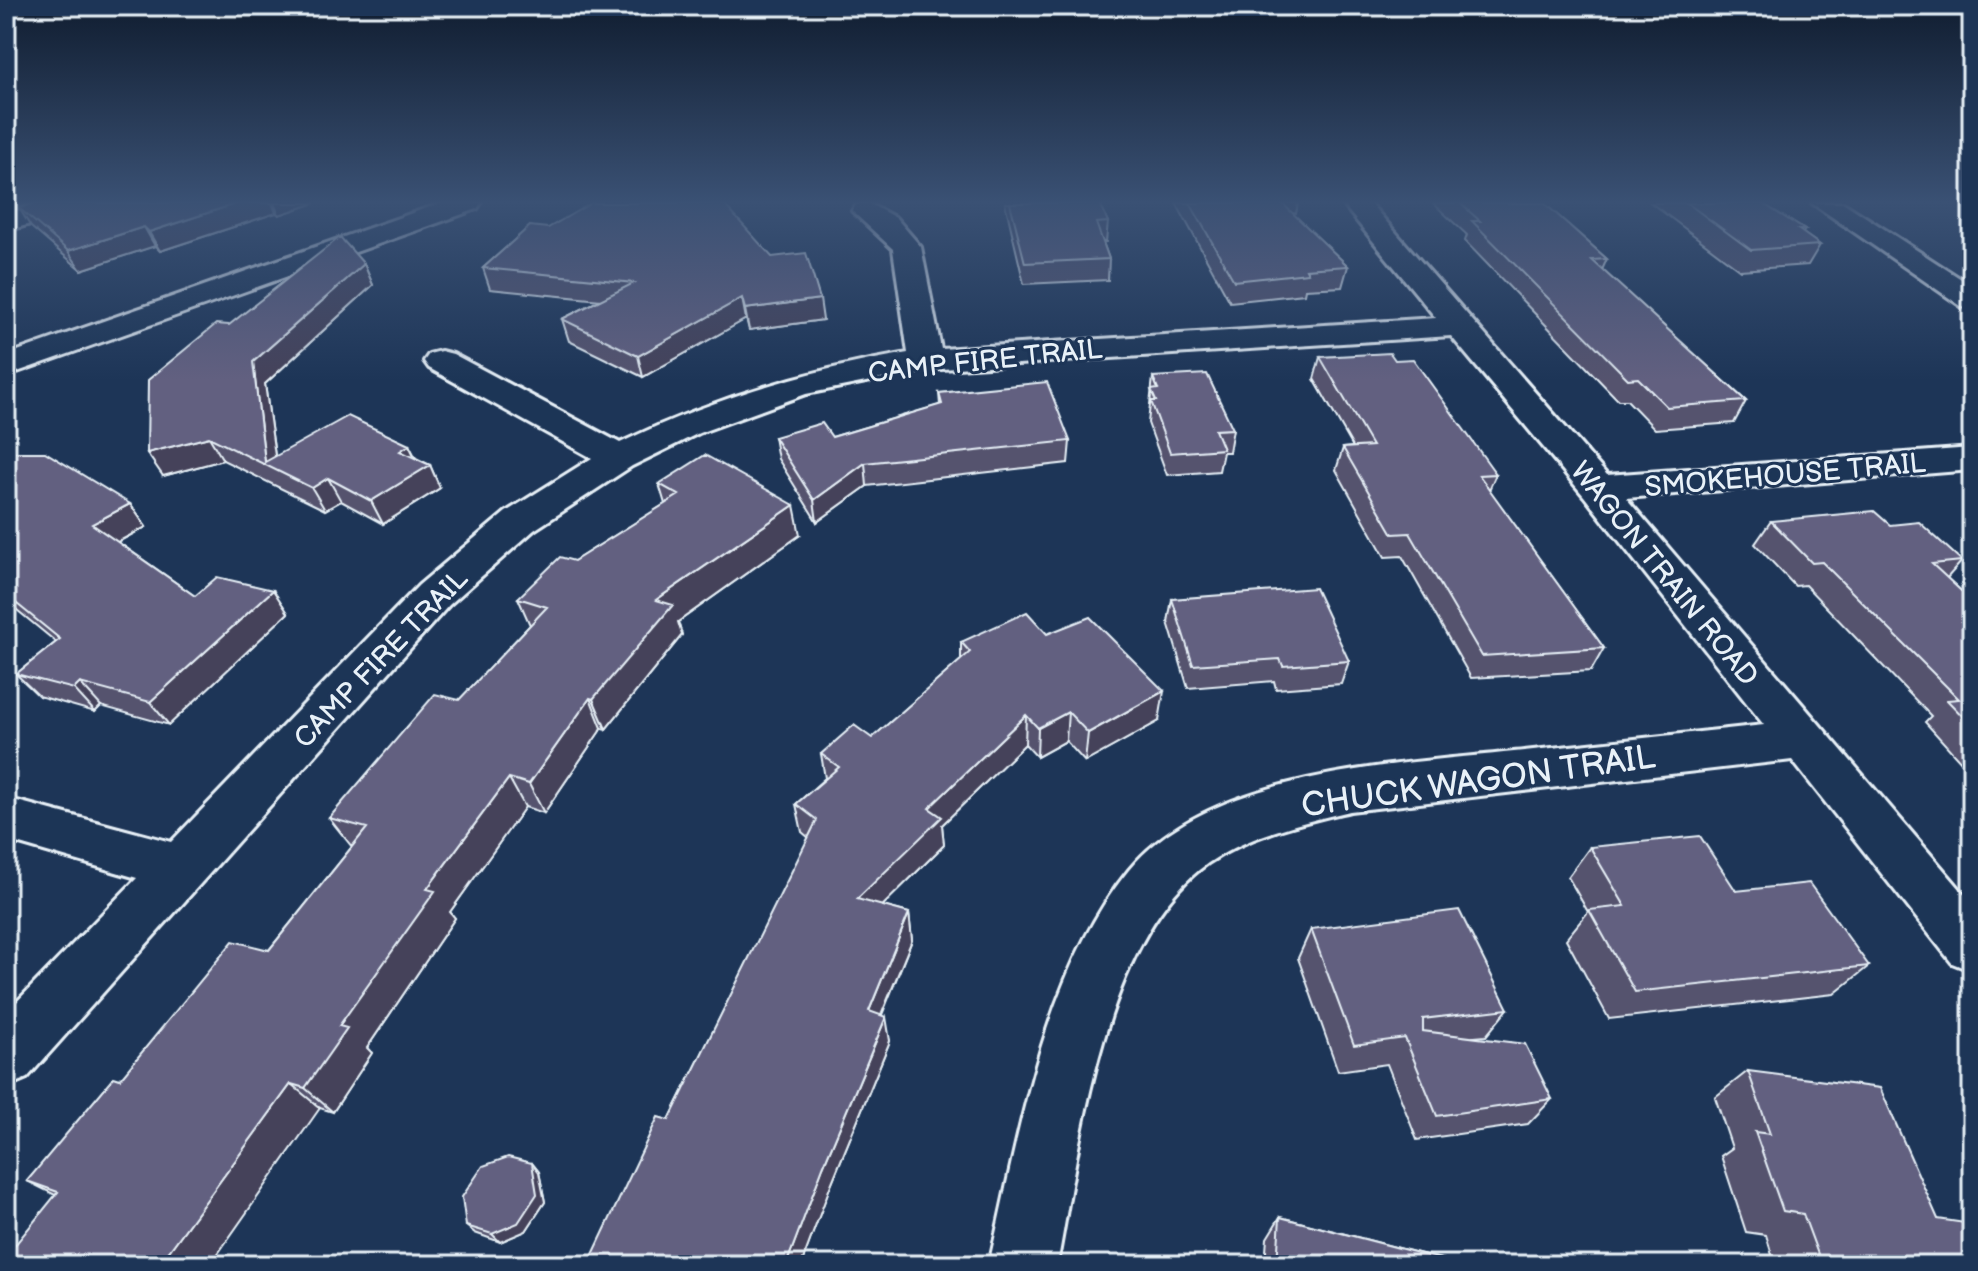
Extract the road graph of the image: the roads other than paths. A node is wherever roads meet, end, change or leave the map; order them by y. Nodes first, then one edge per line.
1 (300, 262) edge
2 (910, 262) edge
3 (1405, 262) edge
4 (1916, 262) edge
5 (1972, 299) edge
6 (1458, 326) junction
7 (926, 360) junction
8 (441, 361) dead end
9 (6, 366) edge
10 (619, 458) junction
11 (1972, 459) edge
12 (1597, 488) junction
13 (1802, 740) junction
14 (6, 819) edge
15 (183, 868) junction
16 (1972, 945) edge
17 (6, 1057) edge
18 (1023, 1265) edge

1 - 9 street
2 - 7 street
3 - 6 street, WAGON TRAIN ROAD
4 - 5 street
6 - 7 street, CAMP FIRE TRAIL
6 - 12 street, WAGON TRAIN ROAD
7 - 10 street, CAMP FIRE TRAIL
8 - 10 street
10 - 15 street, CAMP FIRE TRAIL
11 - 12 street, SMOKEHOUSE TRAIL
12 - 13 street, WAGON TRAIN ROAD
13 - 16 street, WAGON TRAIN ROAD
13 - 18 street, CHUCK WAGON TRAIL
14 - 15 street
15 - 17 street, CAMP FIRE TRAIL

